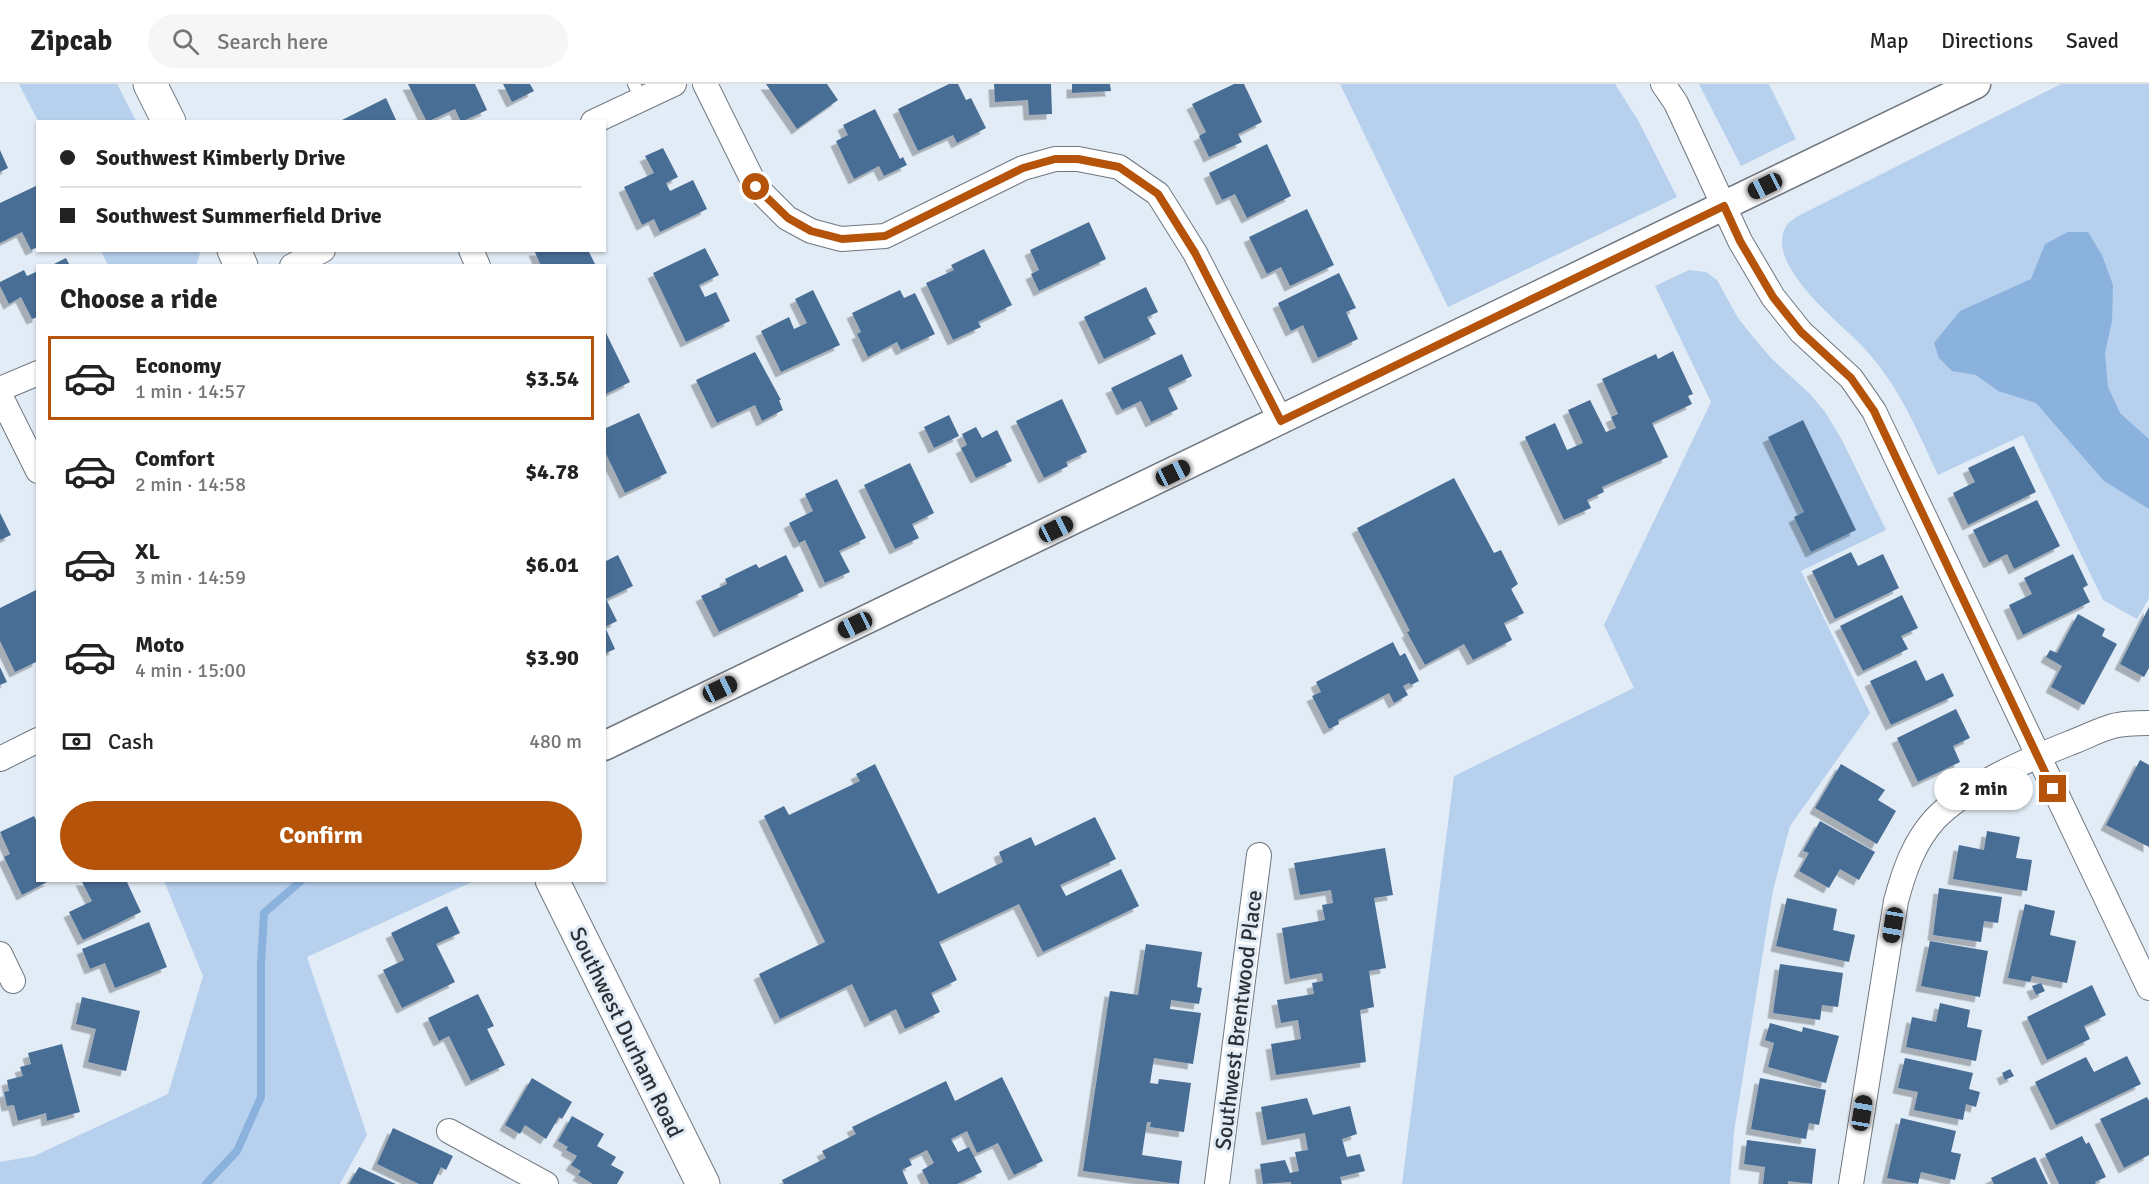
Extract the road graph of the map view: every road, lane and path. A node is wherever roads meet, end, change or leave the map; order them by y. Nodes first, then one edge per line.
1 (150, 84) edge
2 (674, 84) edge
3 (705, 84) edge
4 (1663, 84) edge
5 (1976, 84) edge
6 (637, 92) edge
7 (168, 120) edge
8 (596, 120) edge
9 (1724, 206) junction
10 (319, 252) edge
11 (296, 264) edge
12 (36, 374) edge
13 (0, 389) edge
14 (0, 394) edge
15 (1281, 421) junction
16 (36, 467) edge
17 (2149, 723) edge
18 (36, 741) edge
19 (606, 745) edge
20 (2037, 756) junction
21 (0, 759) edge
22 (1259, 855) dead end
23 (553, 882) edge
24 (0, 954) edge
25 (13, 981) dead end
26 (2149, 988) edge
27 (449, 1131) dead end
28 (546, 1184) edge
29 (703, 1184) edge
30 (1217, 1184) edge
31 (1851, 1184) edge

1 - 7 main road
2 - 6 street
3 - 15 street
4 - 9 street
5 - 9 street
6 - 8 street
9 - 15 street
9 - 20 street
10 - 11 street
12 - 13 street
14 - 16 street
15 - 19 street
17 - 20 street
18 - 21 street
20 - 26 street
20 - 31 street
22 - 30 street, Southwest Brentwood Place
23 - 29 main road, Southwest Durham Road
24 - 25 street
27 - 28 street

